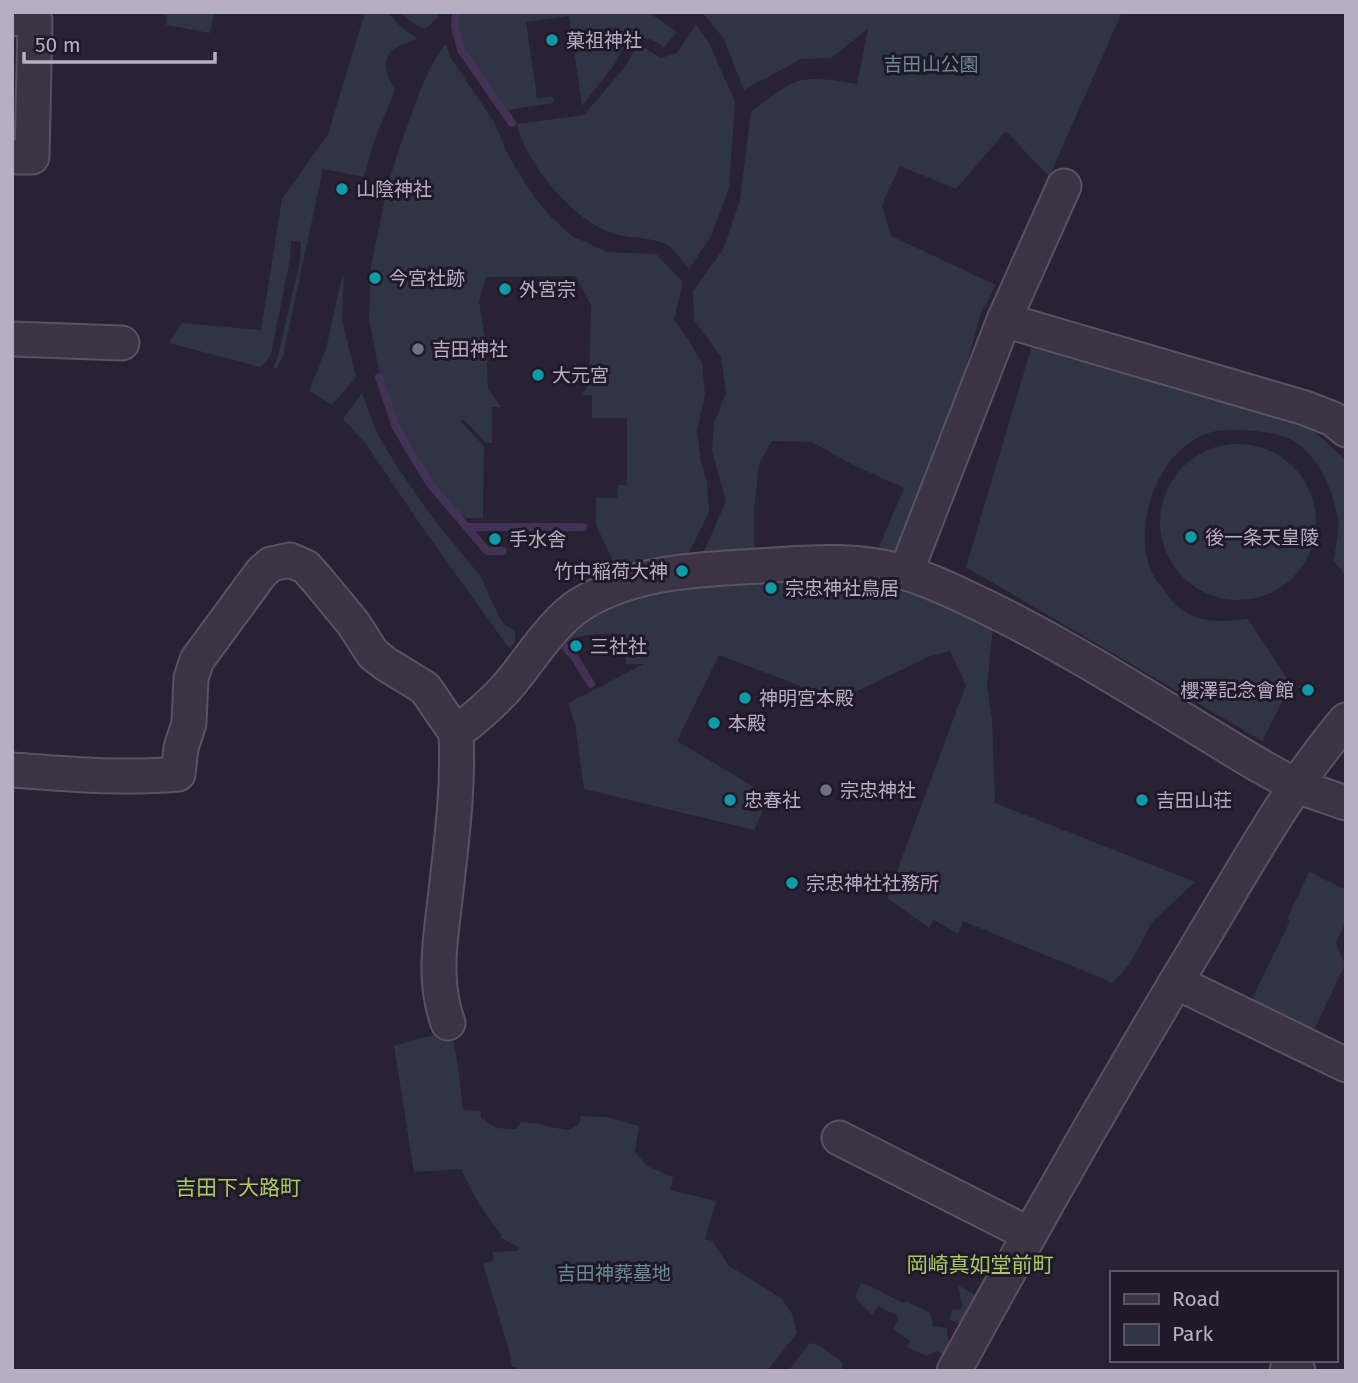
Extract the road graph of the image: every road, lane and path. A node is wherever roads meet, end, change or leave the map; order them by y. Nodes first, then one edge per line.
1 (12, 18) edge
2 (12, 157) edge
3 (1064, 186) dead end
4 (1004, 320) junction
5 (12, 339) edge
6 (122, 343) dead end
7 (1346, 430) edge
8 (906, 572) junction
9 (1346, 720) edge
10 (456, 733) junction
11 (12, 770) edge
12 (1296, 784) junction
13 (1346, 803) edge
14 (1176, 982) junction
15 (448, 1023) dead end
16 (1346, 1065) edge
17 (839, 1138) dead end
18 (1029, 1234) junction
19 (954, 1371) edge

1 - 2 street
3 - 4 street
4 - 7 street
4 - 8 street
5 - 6 street
8 - 10 street
8 - 12 street
9 - 12 street
10 - 11 street
10 - 15 street
12 - 13 street
12 - 14 street
14 - 16 street
14 - 18 street
17 - 18 street
18 - 19 street

